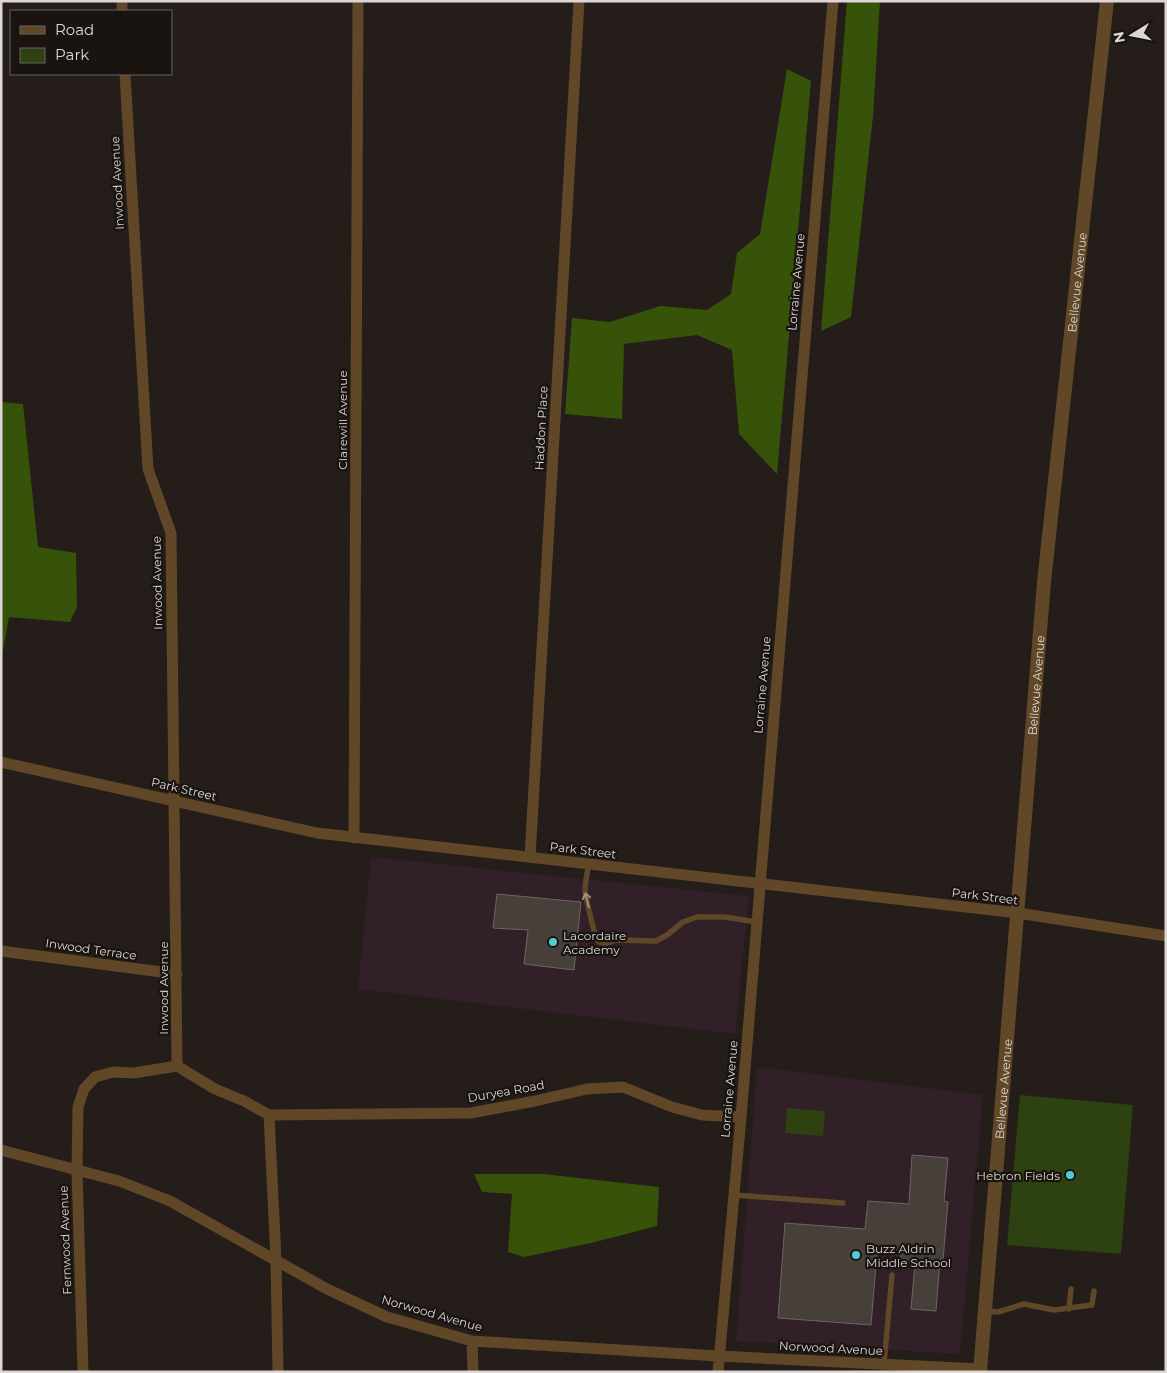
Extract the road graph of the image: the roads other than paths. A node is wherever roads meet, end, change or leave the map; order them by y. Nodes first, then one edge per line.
1 (358, 1) edge
2 (580, 1) edge
3 (833, 1) edge
4 (1107, 1) edge
5 (126, 75) edge
6 (1, 762) edge
7 (174, 801) junction
8 (354, 838) junction
9 (530, 857) junction
10 (589, 864) junction
11 (759, 884) junction
12 (1018, 913) junction
13 (756, 922) junction
14 (1166, 936) edge
15 (1, 951) edge
16 (177, 974) junction
17 (177, 1066) junction
18 (270, 1115) junction
19 (741, 1117) junction
20 (1, 1150) edge
21 (77, 1170) junction
22 (734, 1195) junction
23 (843, 1203) dead end
24 (276, 1260) junction
25 (892, 1275) dead end
26 (1071, 1289) dead end
27 (1094, 1291) dead end
28 (1069, 1309) junction
29 (985, 1311) junction
30 (472, 1341) junction
31 (720, 1356) junction
32 (884, 1364) junction
33 (980, 1371) edge
34 (83, 1372) edge
35 (278, 1372) edge
36 (473, 1372) edge
37 (718, 1372) edge

1 - 8 street, Clarewill Avenue
2 - 9 street, Haddon Place
3 - 11 street, Lorraine Avenue
4 - 12 street, Bellevue Avenue
5 - 7 street, Inwood Avenue
6 - 7 street, Park Street
7 - 8 street, Park Street
7 - 16 street, Inwood Avenue
8 - 9 street, Park Street
9 - 10 street, Park Street
10 - 11 street, Park Street
13 -> 10 lane
11 - 12 street, Park Street
11 - 13 street, Lorraine Avenue
12 - 14 street, Park Street
12 - 29 street, Bellevue Avenue
13 - 19 street, Lorraine Avenue
15 - 16 street, Inwood Terrace
16 - 17 street, Inwood Avenue
17 - 18 street
17 - 21 street, Fernwood Avenue
18 - 19 street, Duryea Road
18 - 24 street
19 - 22 street, Lorraine Avenue
20 - 21 street, Norwood Avenue
21 - 24 street, Norwood Avenue
21 - 34 street, Fernwood Avenue
22 - 23 lane
22 - 31 street, Lorraine Avenue
24 - 30 street, Norwood Avenue
24 - 35 street
25 - 32 lane
26 - 28 lane
27 - 28 lane
28 - 29 lane
29 - 33 street, Bellevue Avenue
30 - 31 street, Norwood Avenue
30 - 36 street
31 - 32 street, Norwood Avenue
31 - 37 street, Lorraine Avenue
32 - 33 street, Norwood Avenue

